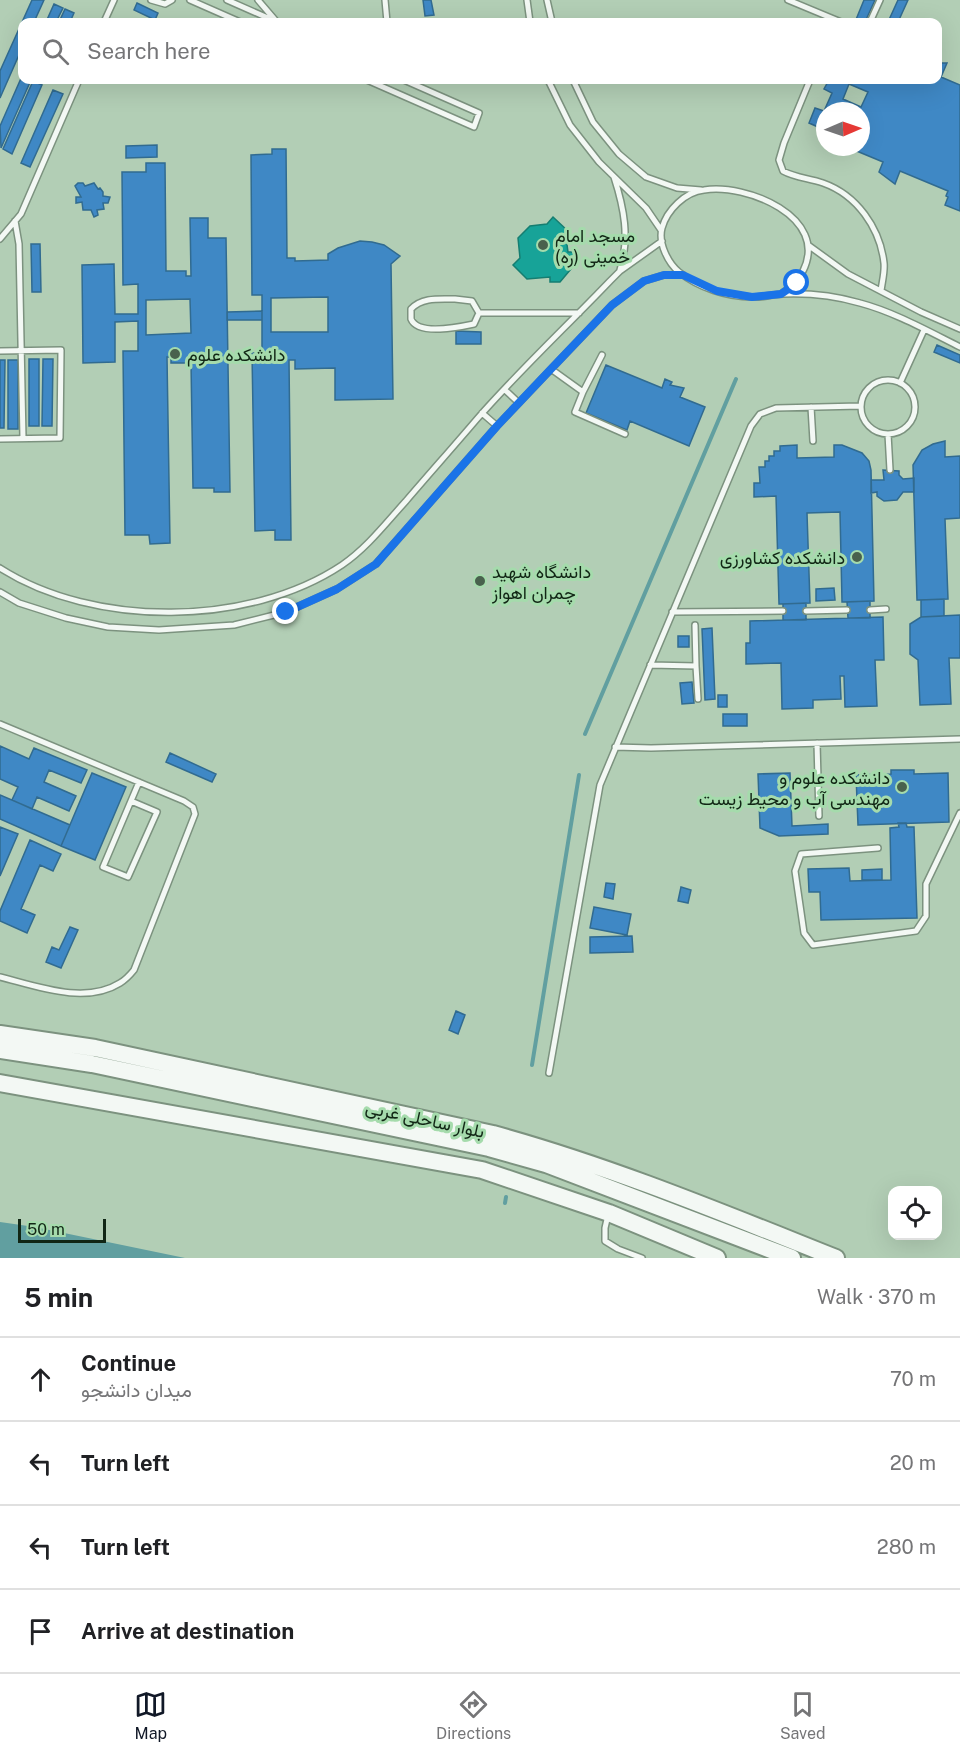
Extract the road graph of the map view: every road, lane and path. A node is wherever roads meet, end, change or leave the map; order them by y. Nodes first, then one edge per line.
1 (114, 0) edge
2 (151, 0) edge
3 (172, 0) edge
4 (190, 0) edge
5 (227, 0) edge
6 (258, 0) edge
7 (385, 0) edge
8 (528, 0) edge
9 (547, 0) edge
10 (788, 0) edge
11 (880, 0) edge
12 (106, 18) edge
13 (231, 18) edge
14 (268, 18) edge
15 (274, 18) edge
16 (387, 18) edge
17 (530, 18) edge
18 (551, 18) edge
19 (827, 18) edge
20 (872, 18) edge
21 (77, 84) edge
22 (376, 84) edge
23 (413, 84) edge
24 (550, 84) edge
25 (575, 84) edge
26 (808, 84) edge
27 (613, 175) junction
28 (702, 190) junction
29 (15, 221) junction
30 (662, 230) junction
31 (0, 239) edge
32 (662, 241) junction
33 (808, 245) junction
34 (620, 271) junction
35 (683, 275) junction
36 (881, 291) junction
37 (781, 294) junction
38 (480, 313) junction
39 (579, 313) junction
40 (960, 329) edge
41 (924, 330) junction
42 (960, 346) edge
43 (0, 351) edge
44 (22, 351) junction
45 (602, 355) dead end
46 (551, 369) junction
47 (900, 383) junction
48 (505, 390) junction
49 (583, 392) junction
50 (519, 403) junction
51 (860, 406) junction
52 (811, 407) junction
53 (482, 413) junction
54 (497, 426) junction
55 (625, 434) dead end
56 (888, 434) junction
57 (23, 438) junction
58 (0, 439) edge
59 (813, 441) dead end
60 (890, 470) dead end
61 (0, 568) edge
62 (0, 592) edge
63 (886, 609) dead end
64 (847, 610) dead end
65 (870, 610) dead end
66 (783, 611) dead end
67 (806, 611) dead end
68 (672, 612) junction
69 (695, 625) dead end
70 (650, 665) junction
71 (696, 666) junction
72 (698, 699) dead end
73 (0, 724) edge
74 (960, 739) edge
75 (817, 743) junction
76 (615, 747) junction
77 (139, 782) junction
78 (131, 801) junction
79 (960, 813) edge
80 (819, 816) dead end
81 (878, 848) dead end
82 (0, 977) edge
83 (0, 1034) edge
84 (0, 1050) edge
85 (549, 1073) dead end
86 (0, 1083) edge
87 (609, 1213) junction
88 (642, 1258) edge
89 (717, 1258) edge
90 (792, 1258) edge
91 (836, 1258) edge

1 - 12 lane
2 - 3 lane
4 - 13 lane
5 - 14 lane
6 - 15 lane
7 - 16 lane
8 - 17 lane
9 - 18 lane
10 - 19 lane
11 - 20 lane
21 - 29 lane
22 - 23 lane
24 - 27 lane
25 - 28 lane
26 - 36 lane
27 - 30 lane
27 - 34 lane
28 - 30 lane
28 - 33 lane
29 - 31 lane
29 - 44 lane
30 - 32 lane
32 - 34 lane
32 - 35 lane
33 - 36 lane
33 - 37 lane
34 - 39 lane
35 - 37 lane
35 - 46 lane
36 - 40 lane
37 - 41 lane
38 - 38 lane
38 - 39 lane
39 - 48 lane
41 - 42 lane
41 - 47 lane
43 - 44 lane
44 - 57 lane
44 - 57 lane
45 - 49 lane
46 - 49 lane
46 - 50 lane
47 - 51 lane
47 - 56 lane
48 - 50 lane
48 - 53 lane
49 - 55 lane
50 - 54 lane
51 - 52 lane
51 - 56 lane
52 - 59 lane
52 - 68 lane
53 - 54 lane
53 - 61 lane
54 - 62 lane
56 - 60 lane
57 - 58 lane
63 - 65 lane
64 - 67 lane
66 - 68 lane
68 - 70 lane
69 - 71 lane
70 - 71 lane
70 - 76 lane
71 - 72 lane
73 - 77 lane
74 - 75 lane
75 - 76 lane
75 - 80 lane
76 - 85 lane
77 - 78 lane
77 - 82 lane
78 - 78 lane
79 - 81 lane
83 - 91 main road, بلوار ساحلی غربی
84 - 90 main road, بلوار ساحلی غربی
86 - 87 main road
87 - 88 lane
87 - 89 main road

